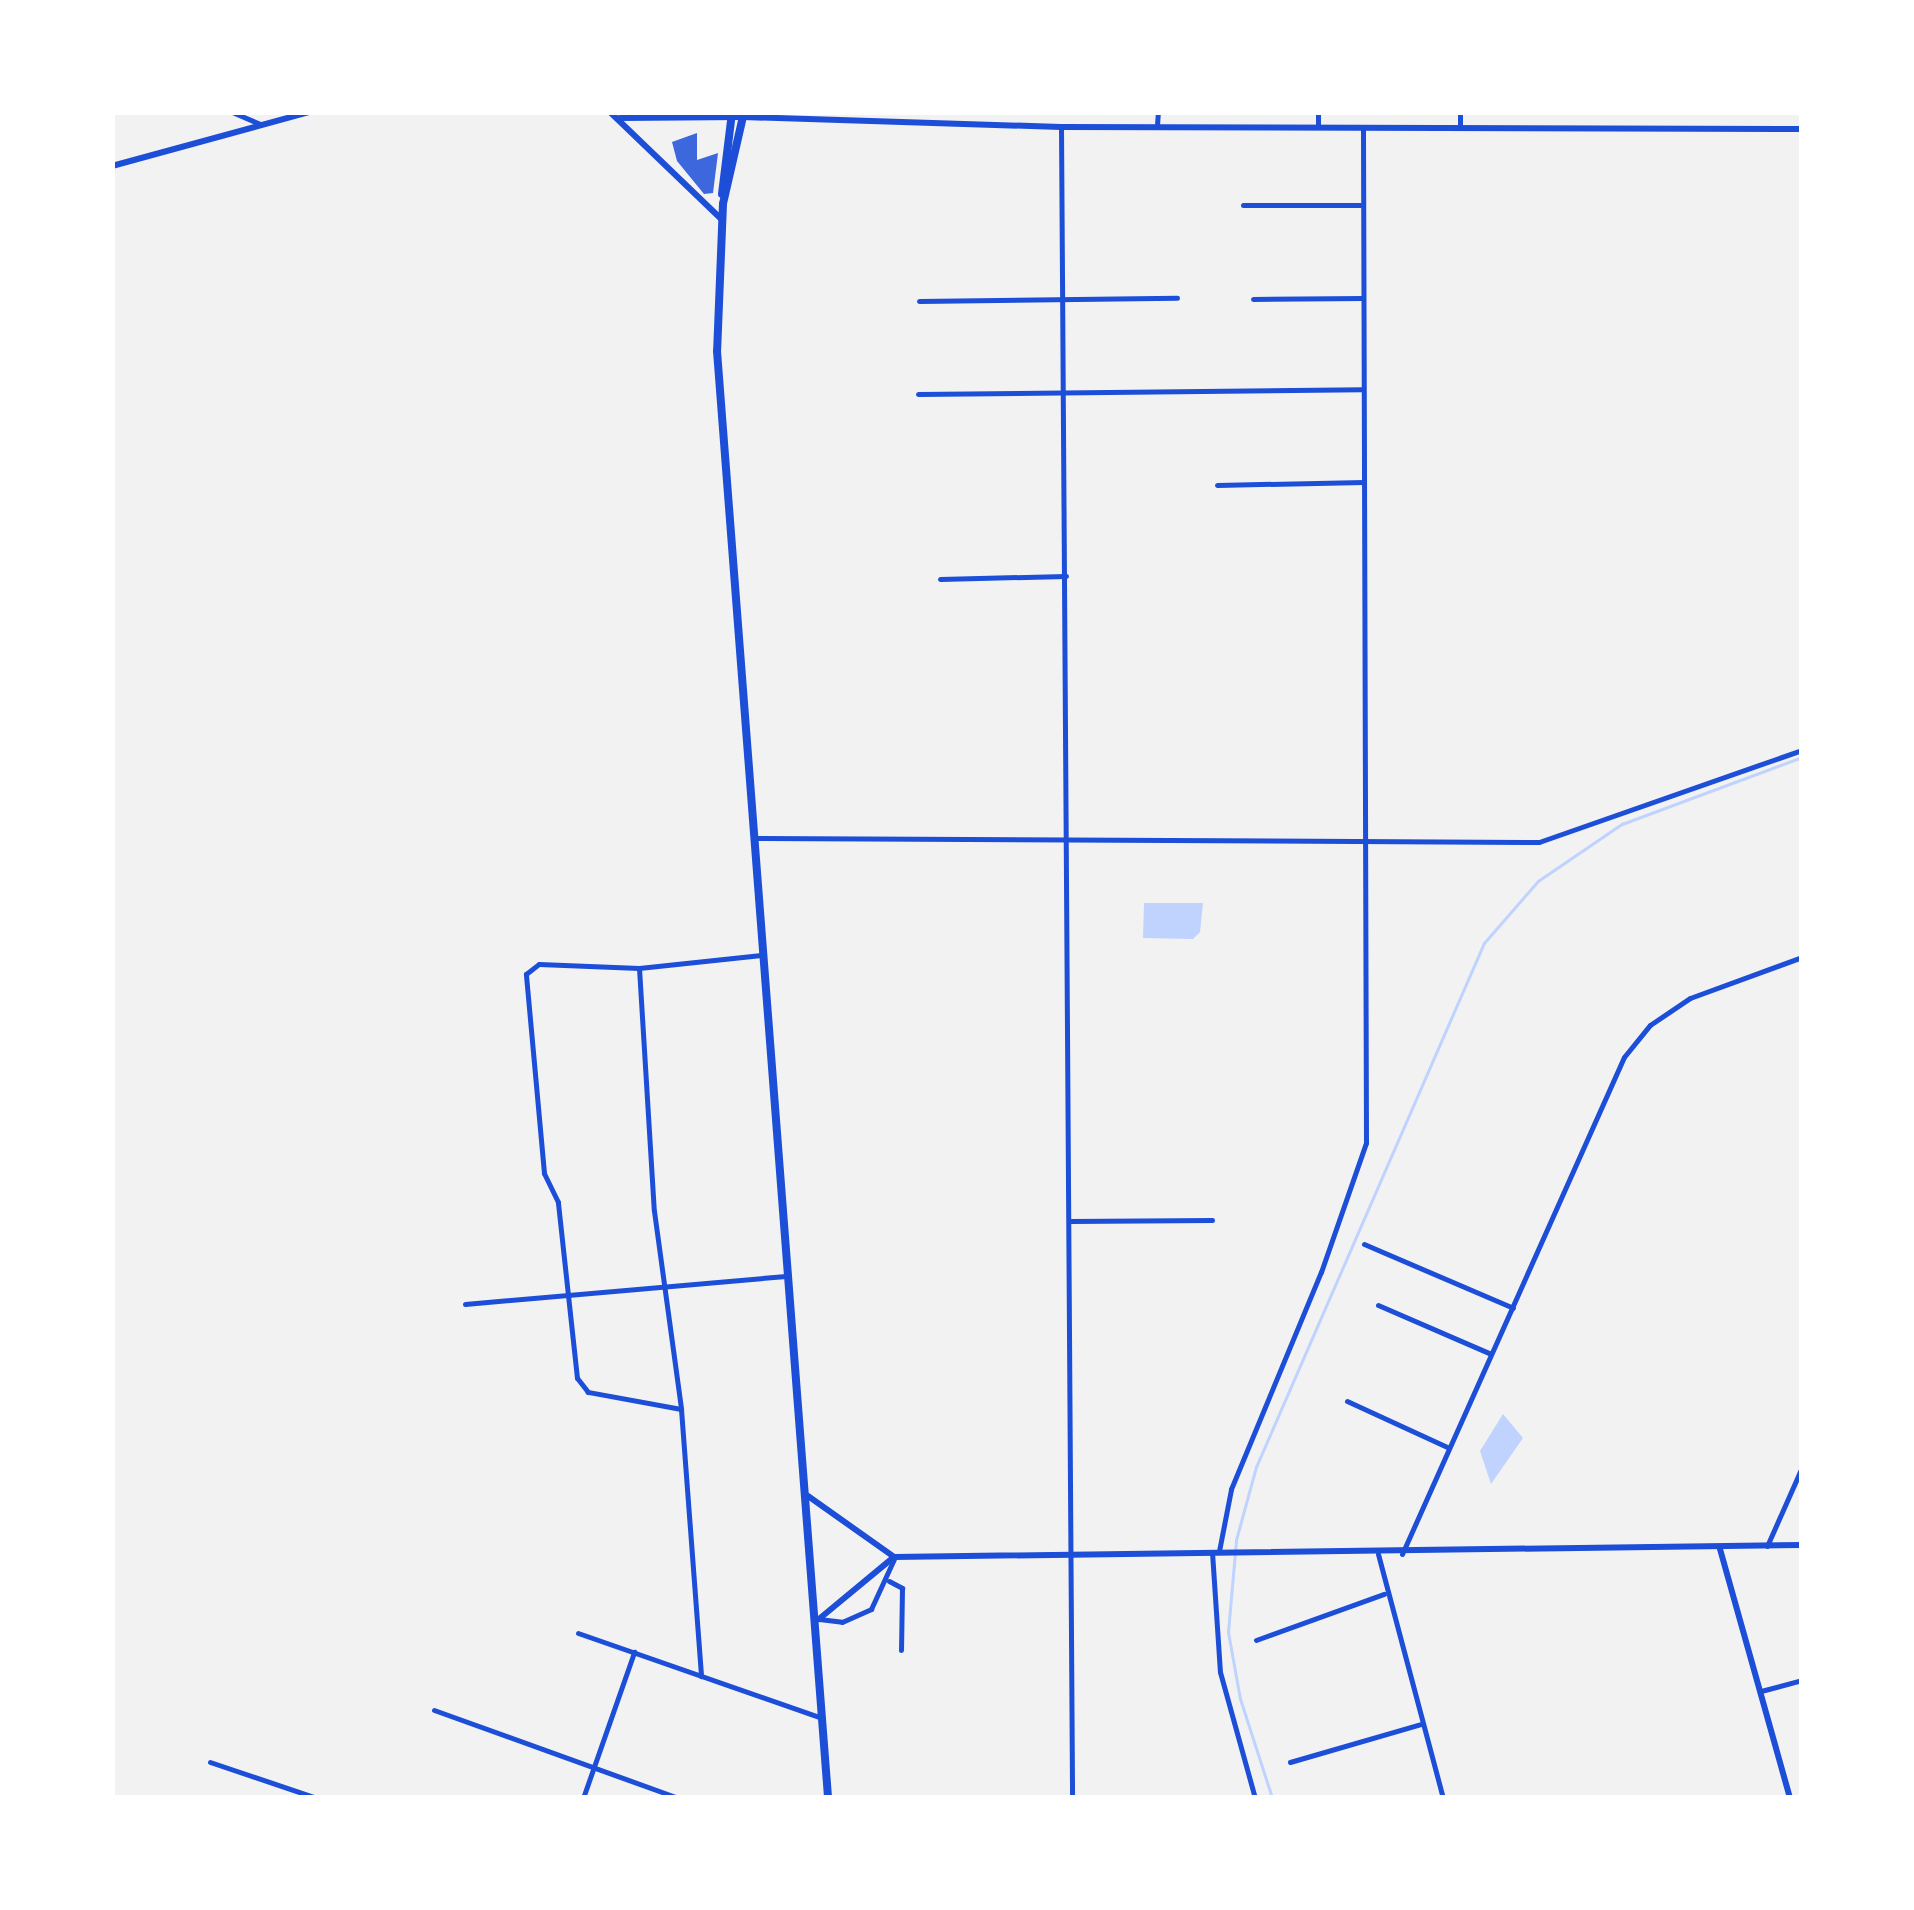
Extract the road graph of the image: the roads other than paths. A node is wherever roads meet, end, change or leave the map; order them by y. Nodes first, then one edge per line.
1 (232, 112) edge
2 (308, 112) edge
3 (610, 112) edge
4 (1158, 112) edge
5 (1318, 112) edge
6 (1460, 112) edge
7 (731, 114) edge
8 (743, 115) edge
9 (272, 117) edge
10 (618, 118) junction
11 (260, 124) junction
12 (1158, 125) junction
13 (1318, 126) junction
14 (1363, 126) junction
15 (1061, 127) junction
16 (1460, 127) junction
17 (1802, 129) edge
18 (112, 166) edge
19 (723, 204) junction
20 (1244, 205) dead end
21 (1360, 205) junction
22 (721, 220) junction
23 (1062, 298) junction
24 (1177, 298) dead end
25 (1362, 298) junction
26 (1254, 299) dead end
27 (919, 301) dead end
28 (1362, 389) junction
29 (1062, 390) junction
30 (918, 394) dead end
31 (1364, 482) junction
32 (1218, 484) dead end
33 (1066, 576) junction
34 (940, 579) dead end
35 (1802, 750) edge
36 (752, 838) junction
37 (1365, 839) junction
38 (1068, 842) junction
39 (761, 955) junction
40 (1802, 957) edge
41 (639, 968) junction
42 (1212, 1220) dead end
43 (1070, 1221) junction
44 (1364, 1244) dead end
45 (786, 1276) junction
46 (664, 1284) junction
47 (563, 1293) junction
48 (465, 1304) dead end
49 (1378, 1305) dead end
50 (1512, 1308) junction
51 (1490, 1354) junction
52 (1347, 1402) dead end
53 (681, 1410) junction
54 (1449, 1448) junction
55 (1802, 1467) edge
56 (808, 1496) junction
57 (1802, 1545) edge
58 (1768, 1546) junction
59 (1720, 1549) junction
60 (1216, 1551) junction
61 (1378, 1554) junction
62 (1402, 1554) junction
63 (894, 1556) junction
64 (1072, 1556) junction
65 (889, 1581) junction
66 (1384, 1594) junction
67 (819, 1618) junction
68 (578, 1633) dead end
69 (1256, 1640) dead end
70 (900, 1650) dead end
71 (634, 1652) junction
72 (700, 1676) junction
73 (1802, 1680) edge
74 (1761, 1691) junction
75 (434, 1710) dead end
76 (824, 1719) junction
77 (1421, 1724) junction
78 (210, 1762) dead end
79 (1290, 1762) dead end
80 (593, 1769) junction
81 (317, 1798) edge
82 (584, 1798) edge
83 (678, 1798) edge
84 (828, 1798) edge
85 (1072, 1798) edge
86 (1255, 1798) edge
87 (1443, 1798) edge
88 (1790, 1798) edge

1 - 11 street
2 - 9 main road
3 - 10 main road
4 - 12 street
5 - 13 street
6 - 16 street
7 - 8 main road
7 - 10 main road
7 - 19 main road
8 - 15 main road
8 - 19 main road
9 - 11 main road
10 - 22 main road
11 - 18 main road
12 - 13 main road
12 - 15 main road
13 - 14 main road
14 - 16 main road
14 - 21 street
15 - 23 street
16 - 17 main road
19 - 22 main road
20 - 21 street
21 - 25 street
22 - 36 main road
23 - 24 street
23 - 27 street
23 - 29 street
25 - 26 street
25 - 28 street
28 - 29 street
28 - 31 street
29 - 30 street
29 - 33 street
31 - 32 street
31 - 37 street
33 - 34 street
33 - 38 street
35 - 37 street
36 - 38 street
36 - 39 main road
37 - 38 street
37 - 60 street
38 - 43 street
39 - 41 street
39 - 45 main road
40 - 50 street
41 - 46 street
41 - 47 street
42 - 43 street
43 - 64 street
44 - 50 street
45 - 46 street
45 - 56 main road
46 - 47 street
46 - 53 street
47 - 48 street
47 - 53 street
49 - 51 street
50 - 51 street
51 - 54 street
52 - 54 street
53 - 72 street
54 - 62 street
55 - 58 street
56 - 63 main road
56 - 67 main road
57 - 58 main road
58 - 59 main road
59 - 62 main road
59 - 74 main road
60 - 61 main road
60 - 64 main road
60 - 86 street
61 - 62 main road
61 - 66 street
63 - 64 main road
63 - 65 street
63 - 67 main road
64 - 85 street
65 - 67 street
65 - 70 street
66 - 69 street
66 - 77 street
67 - 76 main road
68 - 71 street
71 - 72 street
71 - 80 street
72 - 76 street
73 - 74 street
74 - 88 main road
75 - 80 street
76 - 84 main road
77 - 79 street
77 - 87 street
78 - 81 street
80 - 82 street
80 - 83 street

